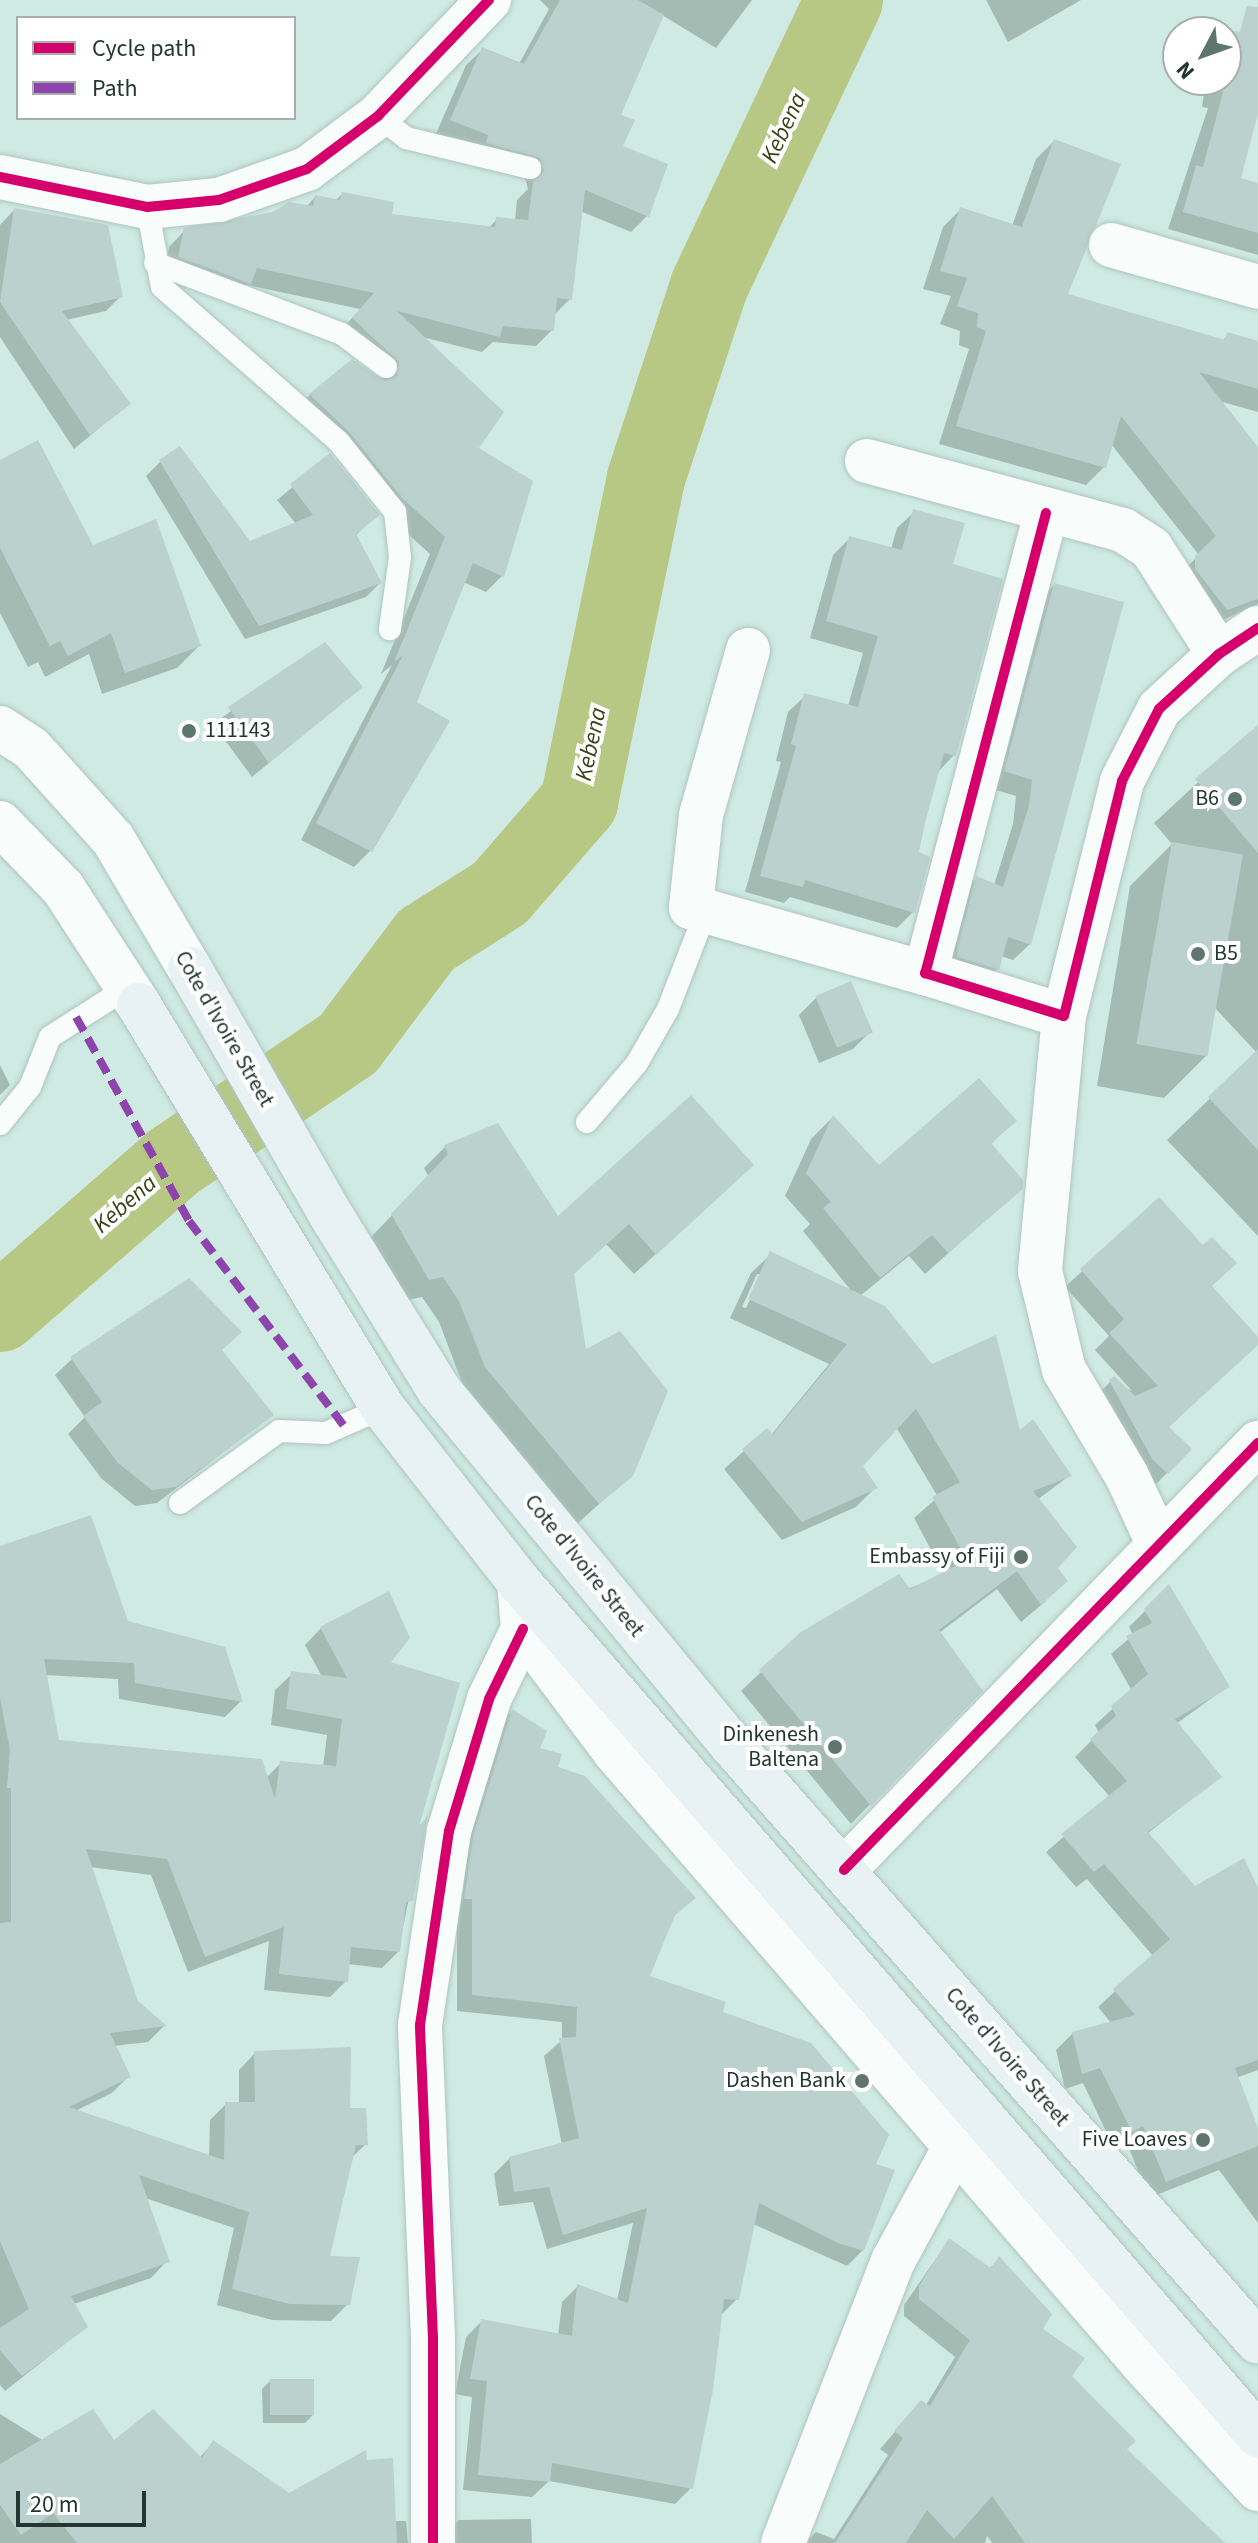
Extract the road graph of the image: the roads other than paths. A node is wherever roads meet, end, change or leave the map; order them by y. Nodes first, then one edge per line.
1 (476, 5) edge
2 (378, 116) junction
3 (530, 168) dead end
4 (0, 177) edge
5 (147, 207) junction
6 (1111, 245) dead end
7 (155, 263) junction
8 (1258, 287) edge
9 (386, 367) dead end
10 (867, 461) dead end
11 (1046, 513) junction
12 (1258, 628) edge
13 (390, 629) dead end
14 (748, 650) dead end
15 (1219, 654) junction
16 (0, 728) edge
17 (0, 823) edge
18 (706, 911) junction
19 (190, 969) joint
20 (925, 973) junction
21 (133, 996) junction
22 (1064, 1016) junction
23 (587, 1122) dead end
24 (0, 1124) edge
25 (383, 1408) junction
26 (1258, 1443) edge
27 (180, 1503) dead end
28 (1159, 1545) junction
29 (519, 1582) junction
30 (523, 1629) junction
31 (844, 1870) junction
32 (955, 2147) junction
33 (1258, 2342) edge
34 (1258, 2435) edge
35 (1258, 2489) edge
36 (433, 2543) edge
37 (783, 2543) edge

1 - 2 street
2 - 3 lane
2 - 5 street
4 - 5 street
5 - 7 lane
6 - 8 street
7 - 9 lane
7 - 13 lane
10 - 11 street
11 - 15 street
11 - 20 street
12 - 15 street
14 - 18 street
15 - 22 street
16 - 19 street, Cote d'Ivoire Street
17 - 21 street
18 - 20 street
18 - 23 lane
19 - 31 main road, Cote d'Ivoire Street
20 - 22 street
21 - 24 lane
21 - 25 main road
22 - 28 street
25 - 27 lane
25 - 29 main road
26 - 28 street
28 - 31 street
29 - 30 street
29 - 34 main road
30 - 32 street
30 - 36 street
31 - 33 main road, Cote d'Ivoire Street
32 - 35 street
32 - 37 street

